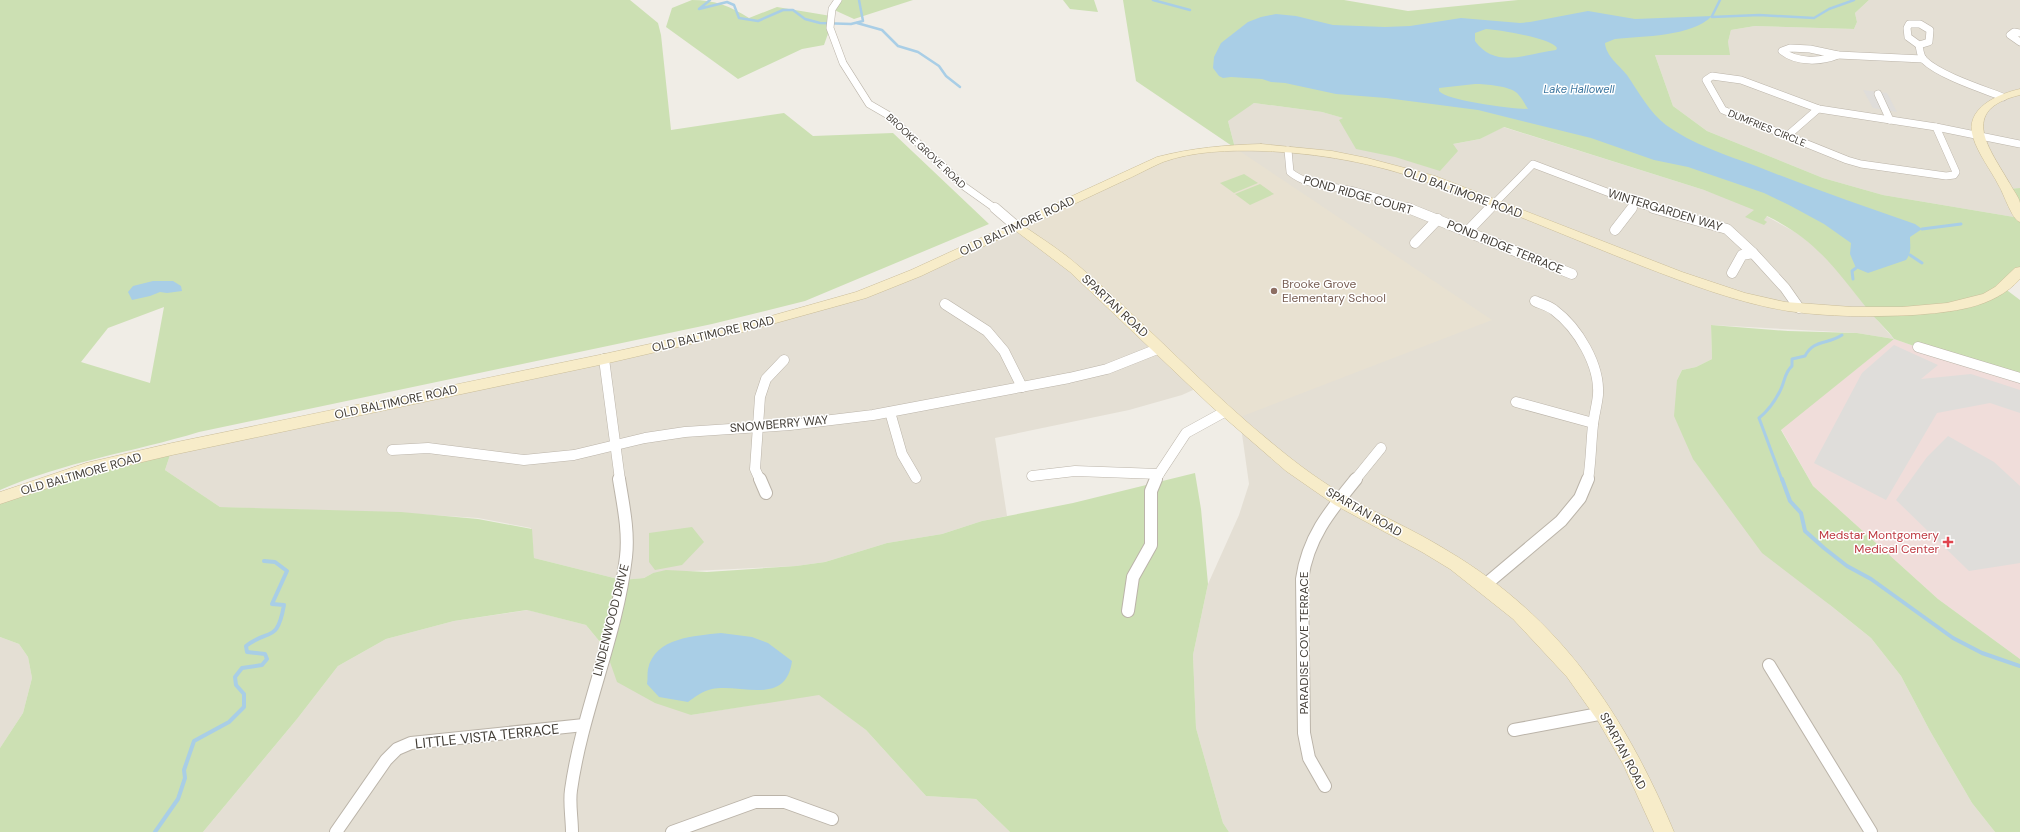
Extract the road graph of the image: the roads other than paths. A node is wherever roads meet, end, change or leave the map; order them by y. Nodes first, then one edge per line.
1 (838, 0) edge
2 (2020, 33) edge
3 (2020, 42) edge
4 (1919, 45) dead end
5 (1838, 55) junction
6 (1923, 59) junction
7 (2020, 92) edge
8 (1878, 94) dead end
9 (2003, 97) junction
10 (1818, 109) junction
11 (1890, 120) junction
12 (1936, 127) junction
13 (1977, 134) junction
14 (1788, 136) junction
15 (2020, 144) edge
16 (1288, 150) junction
17 (1494, 203) junction
18 (1636, 203) junction
19 (2020, 218) edge
20 (1438, 219) junction
21 (1016, 226) junction
22 (1614, 230) dead end
23 (1468, 231) junction
24 (1415, 243) dead end
25 (1753, 253) junction
26 (2020, 271) edge
27 (1732, 273) dead end
28 (1572, 274) dead end
29 (1535, 301) dead end
30 (945, 304) dead end
31 (1799, 308) junction
32 (1918, 347) dead end
33 (1160, 348) junction
34 (604, 359) junction
35 (784, 360) dead end
36 (2020, 378) edge
37 (1022, 387) junction
38 (1516, 402) dead end
39 (890, 412) junction
40 (1226, 412) junction
41 (1593, 423) junction
42 (758, 427) junction
43 (615, 446) junction
44 (1382, 448) dead end
45 (392, 450) dead end
46 (1159, 474) junction
47 (1032, 476) dead end
48 (916, 478) dead end
49 (766, 493) dead end
50 (0, 498) edge
51 (1340, 500) junction
52 (1485, 585) junction
53 (1128, 610) dead end
54 (1769, 665) dead end
55 (1604, 713) junction
56 (584, 725) junction
57 (1514, 730) dead end
58 (1325, 786) dead end
59 (832, 819) dead end
60 (336, 832) edge
61 (572, 832) edge
62 (672, 832) edge
63 (1664, 832) edge
64 (1871, 832) edge

1 - 21 street, BROOKE GROVE ROAD
2 - 3 street
4 - 6 street
5 - 5 street
5 - 6 street
6 - 9 street
7 - 9 street
8 - 11 street
9 - 13 street
10 - 11 street, DUMFRIES CIRCLE
10 - 14 street
10 - 14 street, DUMFRIES CIRCLE
11 - 12 street, DUMFRIES CIRCLE
12 - 13 street, DUMFRIES CIRCLE
12 - 14 street, DUMFRIES CIRCLE
13 - 15 street, DUMFRIES CIRCLE
13 - 19 street
16 - 17 street, OLD BALTIMORE ROAD
16 - 20 street, POND RIDGE COURT
16 - 21 street, OLD BALTIMORE ROAD
17 - 18 street, WINTERGARDEN WAY
17 - 23 street
17 - 31 street, OLD BALTIMORE ROAD
18 - 22 street
18 - 25 street, WINTERGARDEN WAY
20 - 23 street, POND RIDGE TERRACE
20 - 24 street
21 - 33 street, SPARTAN ROAD
21 - 34 street, OLD BALTIMORE ROAD
23 - 28 street, POND RIDGE TERRACE
25 - 27 street
25 - 31 street, WINTERGARDEN WAY
26 - 31 street, OLD BALTIMORE ROAD
29 - 41 street
30 - 37 street
32 - 36 street
33 - 37 street, SNOWBERRY WAY
33 - 40 street, SPARTAN ROAD
34 - 43 street, LINDENWOOD DRIVE
34 - 50 street, OLD BALTIMORE ROAD
35 - 42 street
37 - 39 street, SNOWBERRY WAY
38 - 41 street
39 - 42 street, SNOWBERRY WAY
39 - 48 street
40 - 46 street
40 - 51 street, SPARTAN ROAD
41 - 52 street
42 - 43 street, SNOWBERRY WAY
42 - 49 street
43 - 45 street, SNOWBERRY WAY
43 - 56 street, LINDENWOOD DRIVE
44 - 51 street, PARADISE COVE TERRACE
46 - 47 street
46 - 53 street
51 - 52 street, SPARTAN ROAD
51 - 58 street, PARADISE COVE TERRACE
52 - 55 street, SPARTAN ROAD
54 - 64 street
55 - 57 street
55 - 63 street, SPARTAN ROAD
56 - 60 street, LITTLE VISTA TERRACE
56 - 61 street, LINDENWOOD DRIVE
59 - 62 street

